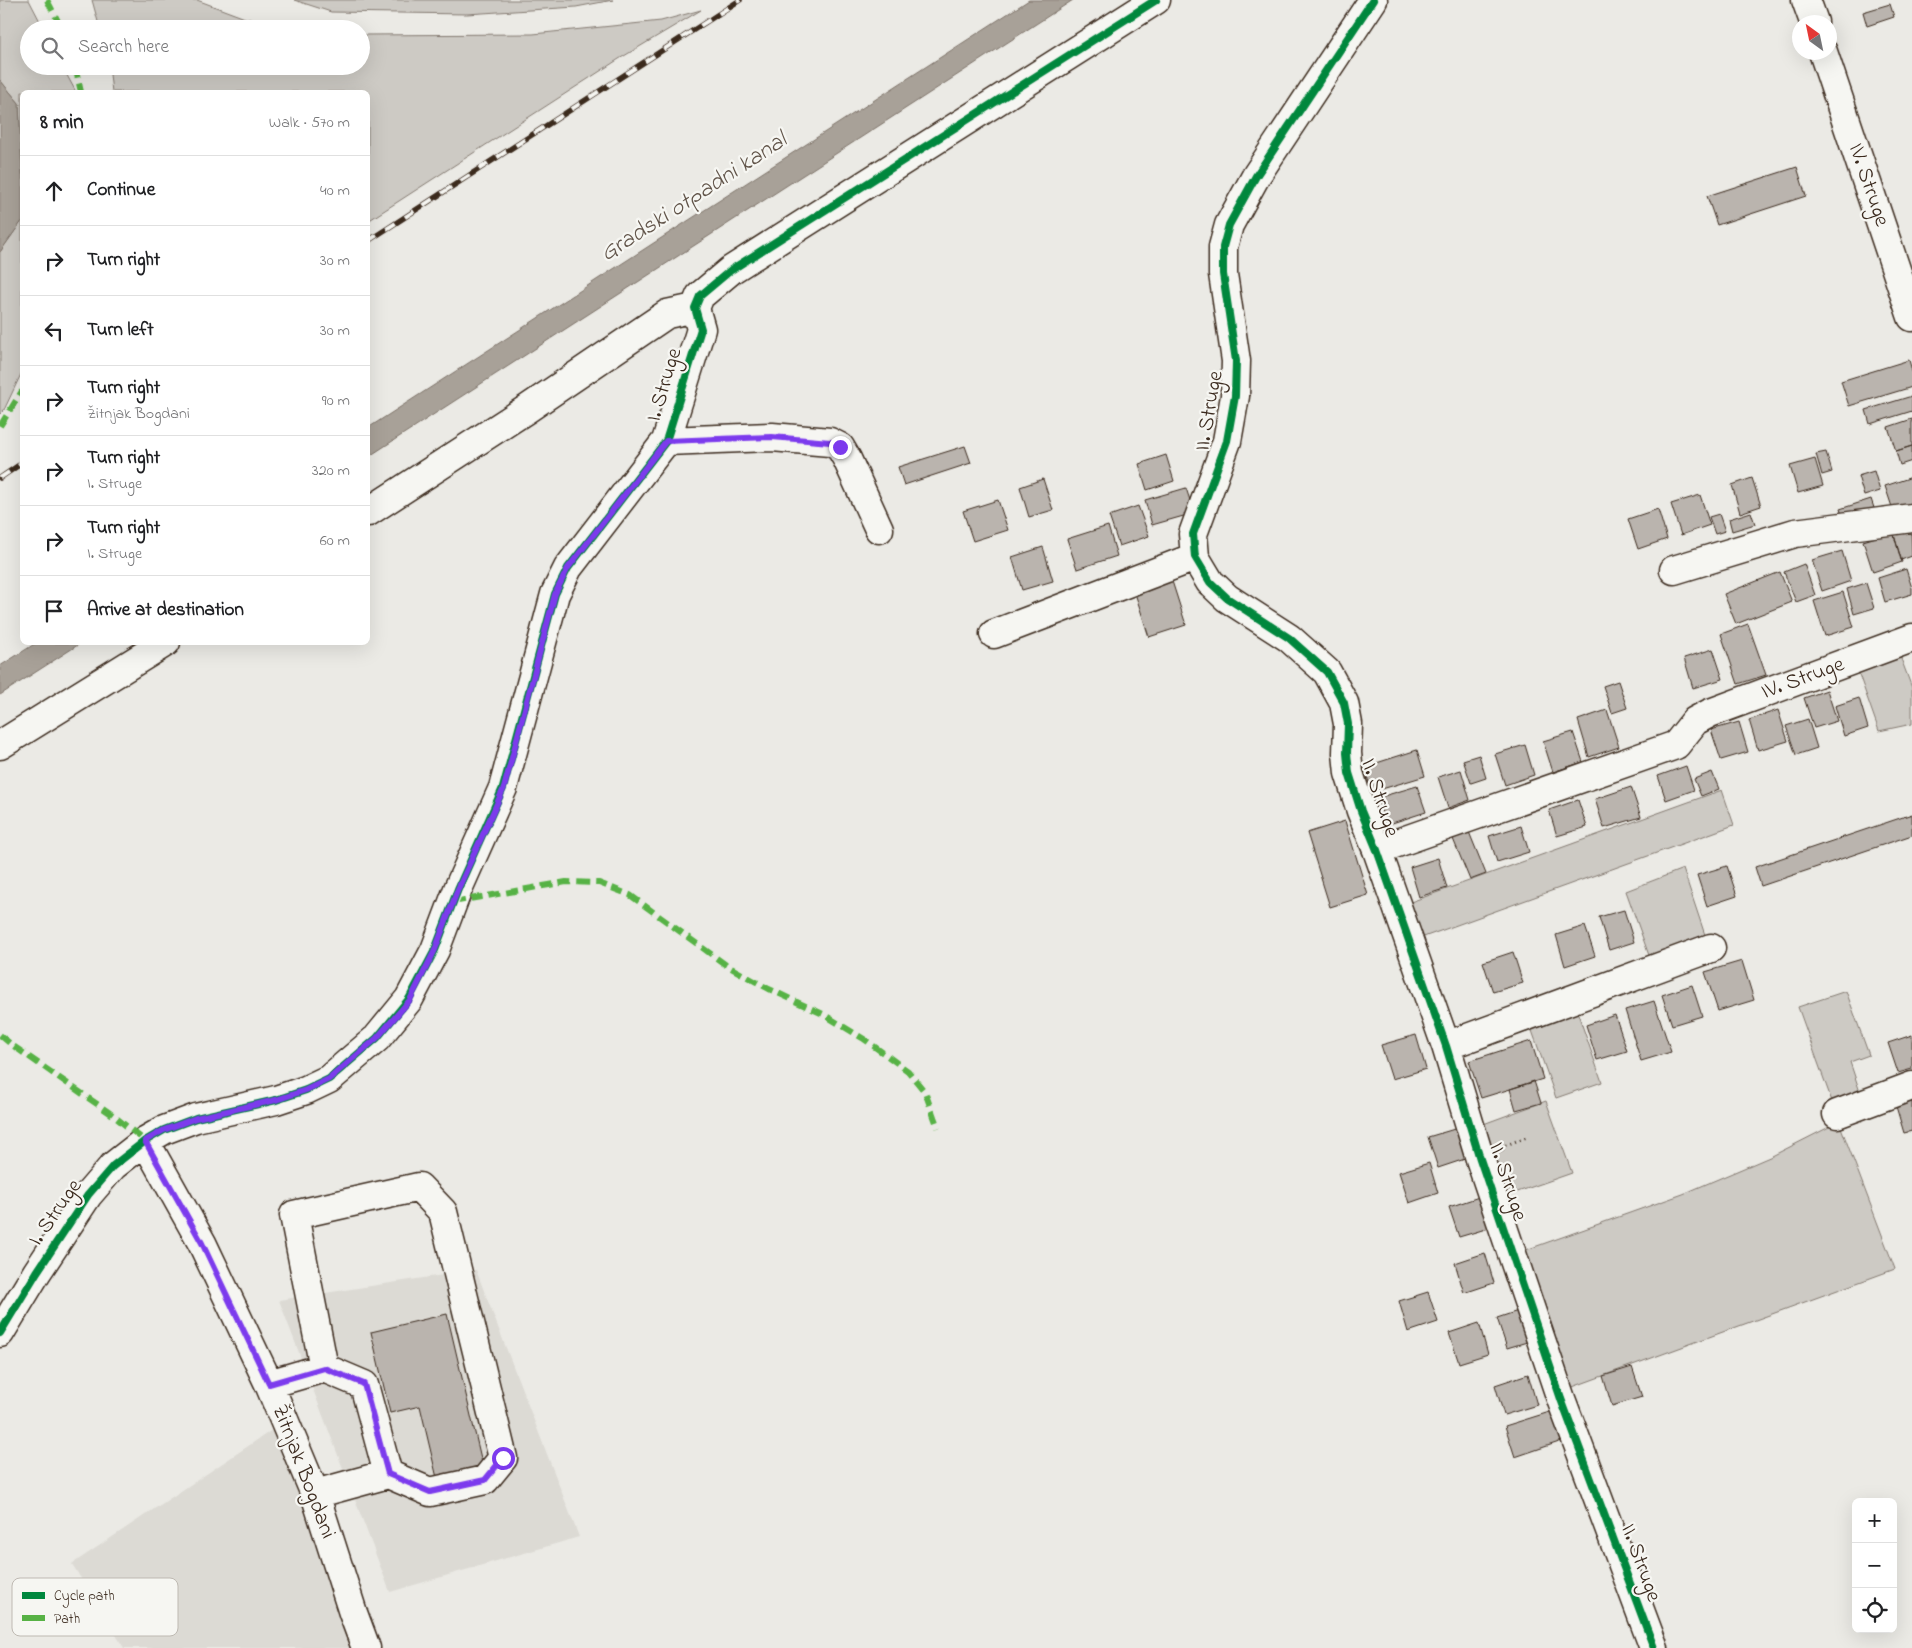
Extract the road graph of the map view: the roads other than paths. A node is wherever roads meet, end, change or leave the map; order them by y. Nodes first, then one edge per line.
1 (1156, 0) edge
2 (1373, 0) edge
3 (1806, 0) edge
4 (1811, 15) edge
5 (1827, 60) edge
6 (695, 308) junction
7 (1912, 317) edge
8 (666, 441) junction
9 (370, 511) edge
10 (1912, 518) edge
11 (879, 529) dead end
12 (1195, 557) junction
13 (1674, 570) dead end
14 (994, 634) dead end
15 (1912, 638) edge
16 (161, 645) edge
17 (1695, 720) joint
18 (0, 745) edge
19 (1377, 850) junction
20 (1711, 948) dead end
21 (1446, 1046) junction
22 (1912, 1086) edge
23 (1837, 1114) dead end
24 (145, 1141) junction
25 (0, 1333) edge
26 (324, 1368) junction
27 (269, 1384) junction
28 (388, 1474) junction
29 (315, 1494) junction
30 (366, 1648) edge
31 (1654, 1648) edge

1 - 6 street
2 - 12 street, II. Struge
3 - 4 street
5 - 7 street, IV. Struge
6 - 8 street, I. Struge
6 - 9 street
8 - 11 street, I. Struge
8 - 24 street, I. Struge
10 - 13 street
12 - 14 street
12 - 19 street, II. Struge
15 - 17 street, IV. Struge
16 - 18 street
17 - 19 street, II. Struge
19 - 21 street, II. Struge
20 - 21 street
21 - 31 street, II. Struge
22 - 23 street
24 - 25 street, I. Struge
24 - 27 street, Žitnjak Bogdani
26 - 27 street
26 - 28 street
26 - 28 street
27 - 29 street, Žitnjak Bogdani
28 - 29 street
29 - 30 street, Žitnjak Bogdani

